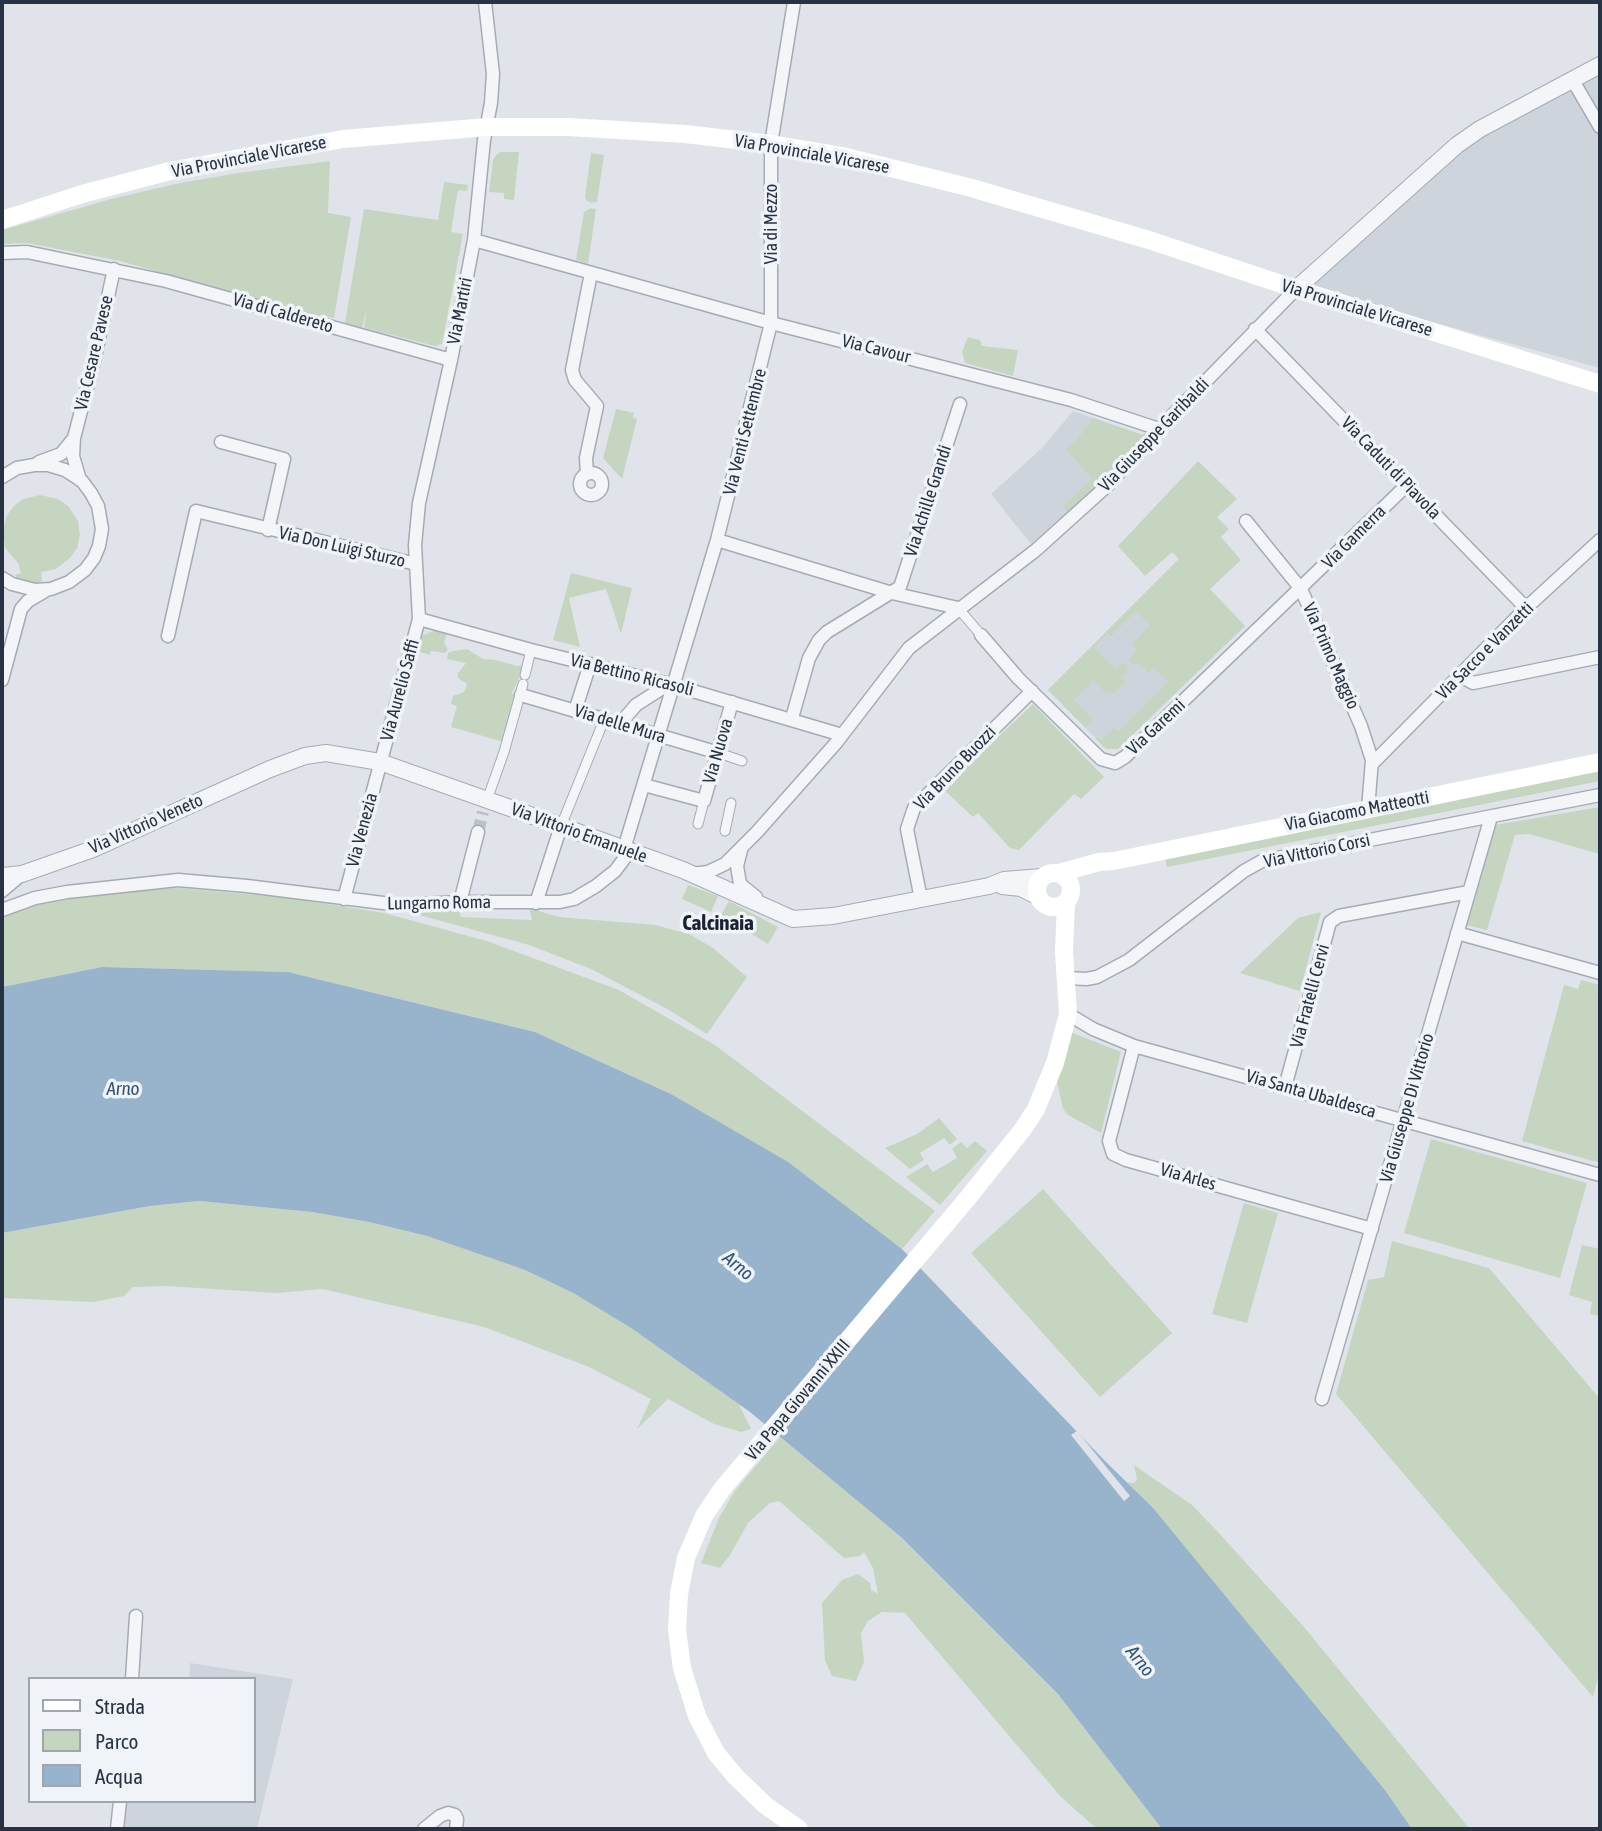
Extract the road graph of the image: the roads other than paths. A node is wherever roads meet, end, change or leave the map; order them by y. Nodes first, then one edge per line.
1 (485, 2) edge
2 (794, 2) edge
3 (1600, 65) edge
4 (1572, 79) junction
5 (487, 127) junction
6 (1600, 127) edge
7 (771, 144) junction
8 (2, 220) edge
9 (474, 240) junction
10 (2, 253) edge
11 (114, 269) junction
12 (592, 273) junction
13 (1296, 289) junction
14 (771, 323) junction
15 (1255, 329) junction
16 (451, 360) junction
17 (1600, 384) edge
18 (960, 404) dead end
19 (1159, 429) junction
20 (74, 438) junction
21 (221, 442) dead end
22 (26, 466) junction
23 (5, 474) edge
24 (586, 474) dead end
25 (82, 481) junction
26 (1408, 484) junction
27 (1246, 521) dead end
28 (268, 530) junction
29 (717, 540) junction
30 (1600, 540) edge
31 (416, 564) junction
32 (2, 579) edge
33 (1301, 589) junction
34 (47, 590) junction
35 (892, 593) junction
36 (958, 608) junction
37 (1526, 608) junction
38 (419, 619) junction
39 (981, 635) joint
40 (168, 636) dead end
41 (531, 650) junction
42 (1600, 657) edge
43 (590, 664) junction
44 (1460, 677) junction
45 (2, 680) edge
46 (523, 685) junction
47 (672, 685) junction
48 (1032, 691) junction
49 (732, 702) junction
50 (575, 711) junction
51 (792, 718) junction
52 (604, 720) junction
53 (619, 725) junction
54 (842, 735) junction
55 (660, 736) junction
56 (719, 753) junction
57 (742, 761) dead end
58 (287, 762) joint
59 (380, 762) junction
60 (1600, 762) edge
61 (1372, 764) junction
62 (644, 785) junction
63 (1600, 795) edge
64 (704, 801) junction
65 (731, 803) dead end
66 (485, 806) junction
67 (1368, 809) junction
68 (1491, 817) junction
69 (698, 824) dead end
70 (561, 826) junction
71 (725, 831) dead end
72 (478, 832) tunnel mouth
73 (742, 846) junction
74 (627, 850) junction
75 (1114, 861) junction
76 (22, 874) junction
77 (692, 874) junction
78 (1050, 875) junction
79 (2, 876) edge
80 (989, 886) junction
81 (2, 891) edge
82 (1469, 892) junction
83 (1068, 896) junction
84 (344, 899) junction
85 (921, 899) junction
86 (1042, 901) junction
87 (460, 902) junction
88 (536, 903) junction
89 (2, 910) edge
90 (776, 911) junction
91 (1457, 933) junction
92 (1063, 952) junction
93 (1600, 973) edge
94 (1067, 978) junction
95 (1068, 1014) junction
96 (1134, 1046) junction
97 (1285, 1087) junction
98 (1404, 1120) junction
99 (1600, 1175) edge
100 (1372, 1228) junction
101 (1322, 1399) dead end
102 (136, 1616) dead end
103 (132, 1677) edge
104 (120, 1803) edge
105 (117, 1829) edge
106 (424, 1829) edge
107 (456, 1829) edge
108 (799, 1829) edge

1 - 5 street, Via Martiri
2 - 7 street, Via di Mezzo
3 - 4 street, Via Giuseppe Garibaldi
4 - 6 street
4 - 13 street, Via Giuseppe Garibaldi
5 - 7 main road, Via Provinciale Vicarese
5 - 8 main road, Via Provinciale Vicarese
5 - 9 street, Via Martiri
7 - 13 main road, Via Provinciale Vicarese
7 - 14 street, Via di Mezzo
9 - 12 street, Via Cavour
9 - 16 street, Via Martiri
10 - 11 street, Via di Caldereto
11 - 16 street, Via di Caldereto
11 - 20 street, Via Cesare Pavese
12 - 14 street, Via Cavour
12 - 24 street
13 - 15 street, Via Giuseppe Garibaldi
13 - 17 main road, Via Provinciale Vicarese
14 - 19 street, Via Cavour
14 - 29 street, Via Venti Settembre
15 - 19 street, Via Giuseppe Garibaldi
15 - 26 street, Via Caduti di Piavola
16 - 31 street, Via Martiri
18 - 35 street, Via Achille Grandi
19 - 36 street, Via Giuseppe Garibaldi
20 - 22 street
20 - 25 street, Via Cesare Pavese
21 - 28 street, Via Don Luigi Sturzo
22 - 23 street
22 - 25 street
25 - 34 street
26 - 33 street, Via Gamerra
26 - 37 street, Via Caduti di Piavola
27 - 33 street, Via Primo Maggio
28 - 31 street, Via Don Luigi Sturzo
28 - 40 street, Via Don Luigi Sturzo
29 - 35 street
29 - 47 street, Via Venti Settembre
30 - 37 street, Via Sacco e Vanzetti
31 - 38 street, Via Martiri
32 - 34 street
33 - 48 street, Via Garemi
33 - 61 street, Via Primo Maggio
34 - 45 street
35 - 36 street
35 - 51 street
36 - 39 street
36 - 54 street, Via Giuseppe Garibaldi
37 - 44 street, Via Sacco e Vanzetti
38 - 41 street, Via Bettino Ricasoli
38 - 59 street, Via Aurelio Saffi
39 - 48 street, Via Garemi
41 - 43 street, Via Bettino Ricasoli
41 - 46 street
42 - 44 street
43 - 47 street, Via Bettino Ricasoli
43 - 50 street
44 - 61 street, Via Sacco e Vanzetti
46 - 50 street, Via delle Mura
46 - 66 street
47 - 49 street, Via Bettino Ricasoli
47 - 53 street
47 - 55 street, Via Venti Settembre
48 - 85 street, Via Bruno Buozzi
49 - 51 street, Via Bettino Ricasoli
49 - 56 street, Via Nuova
50 - 52 street, Via delle Mura
51 - 54 street, Via Bettino Ricasoli
52 - 53 street, Via delle Mura
52 - 70 street
53 - 55 street, Via delle Mura
54 - 73 street, Via Giuseppe Garibaldi
55 - 56 street, Via delle Mura
55 - 62 street, Via Venti Settembre
56 - 57 street
56 - 64 street, Via Nuova
58 - 59 street, Via Vittorio Emanuele
58 - 76 street, Via Vittorio Veneto
59 - 66 street, Via Vittorio Emanuele
59 - 84 street, Via Venezia
60 - 67 main road, Via Giacomo Matteotti
61 - 67 street, Via Primo Maggio
62 - 64 street
62 - 74 street, Via Venti Settembre
63 - 68 street, Via Vittorio Corsi
64 - 69 street
65 - 71 street
66 - 70 street, Via Vittorio Emanuele
67 - 75 main road, Via Giacomo Matteotti
68 - 82 street, Via Giuseppe Di Vittorio
68 - 94 street, Via Vittorio Corsi
70 - 74 street, Via Vittorio Emanuele
70 - 88 street
72 - 87 street
73 - 77 street, Via Giuseppe Garibaldi
73 - 90 street
74 - 77 street, Via Vittorio Emanuele
74 - 88 street, Lungarno Roma
75 - 78 main road
75 - 83 main road
76 - 79 street, Via Vittorio Veneto
76 - 81 street
77 - 90 street, Via Vittorio Emanuele
78 - 80 street
78 - 83 main road
78 - 86 main road
80 - 85 street
80 - 86 street
82 - 91 street, Via Giuseppe Di Vittorio
82 - 97 street, Via Fratelli Cervi
83 - 86 main road
83 - 92 main road
84 - 87 street, Lungarno Roma
84 - 89 street, Lungarno Roma
85 - 90 street
86 - 92 main road
87 - 88 street, Lungarno Roma
91 - 93 street
91 - 98 street, Via Giuseppe Di Vittorio
92 - 94 main road, Via Papa Giovanni XXIII
94 - 95 main road, Via Papa Giovanni XXIII
95 - 96 street, Via Santa Ubaldesca
95 - 108 main road, Via Papa Giovanni XXIII
96 - 97 street, Via Santa Ubaldesca
96 - 100 street, Via Arles
97 - 98 street, Via Santa Ubaldesca
98 - 99 street, Via Santa Ubaldesca
98 - 100 street, Via Giuseppe Di Vittorio
100 - 101 street, Via Giuseppe Di Vittorio
102 - 103 street
104 - 105 street
106 - 107 street

